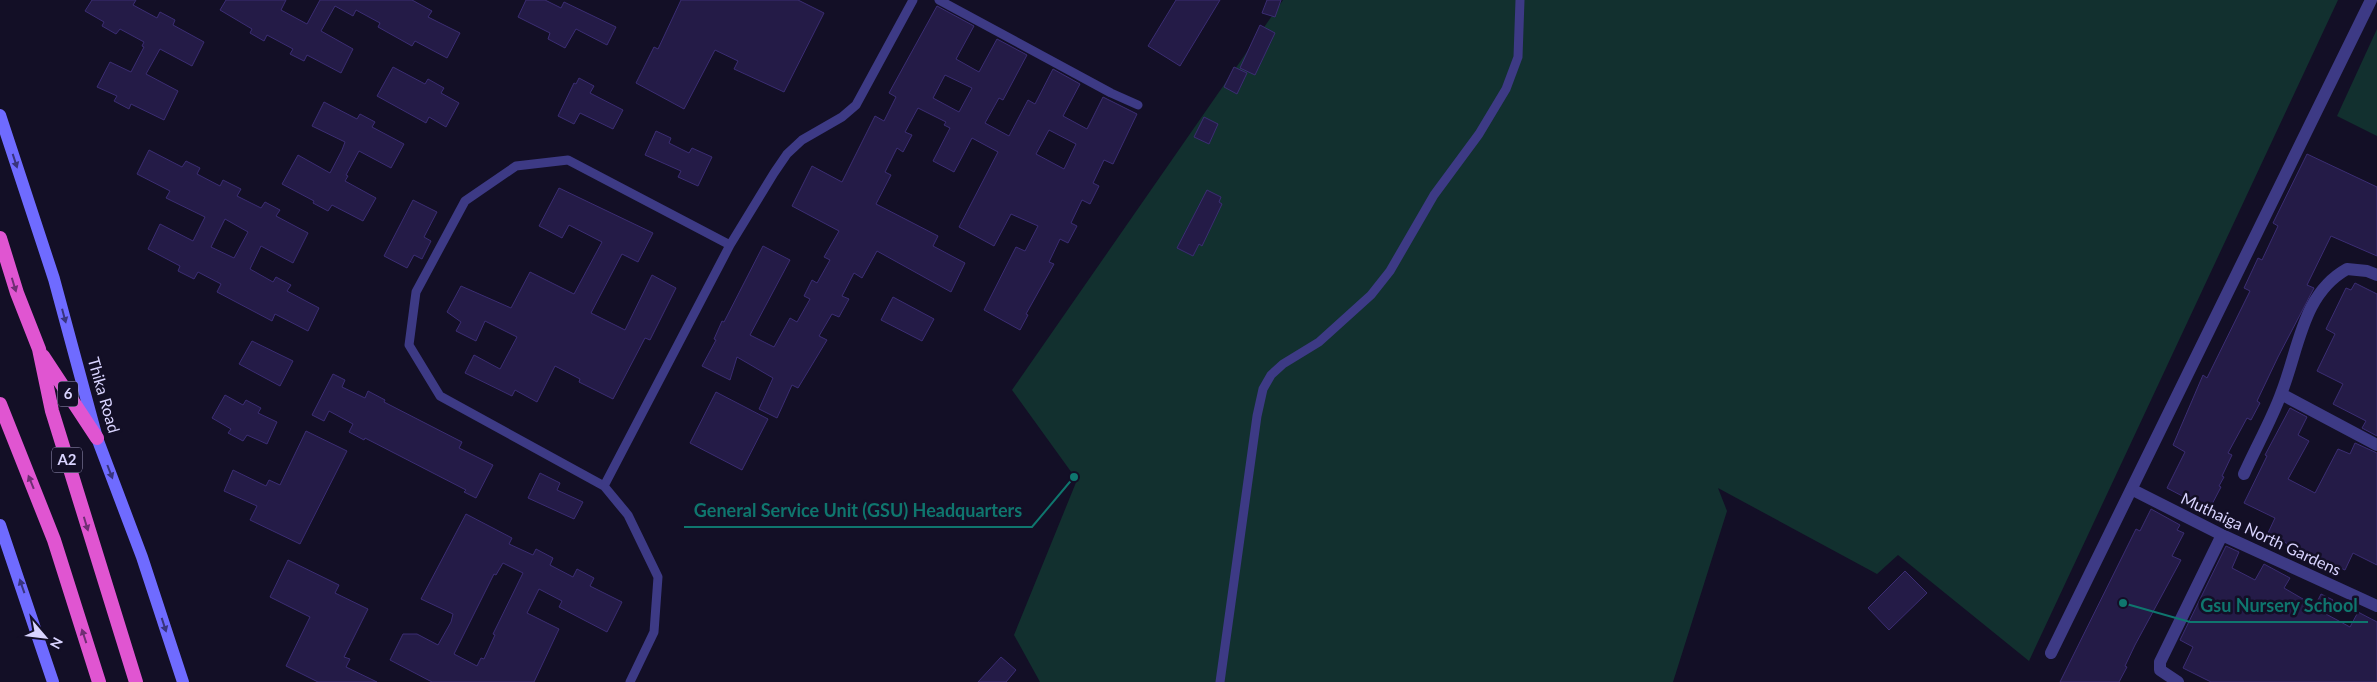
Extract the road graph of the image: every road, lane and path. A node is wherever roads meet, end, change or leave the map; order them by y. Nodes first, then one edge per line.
1 (913, 0) edge
2 (939, 0) edge
3 (1520, 0) edge
4 (2371, 0) edge
5 (1138, 105) dead end
6 (0, 115) edge
7 (0, 238) edge
8 (730, 245) junction
9 (2377, 275) edge
10 (39, 349) junction
11 (2281, 394) junction
12 (0, 404) edge
13 (97, 438) junction
14 (2377, 445) edge
15 (2244, 474) dead end
16 (604, 486) junction
17 (2132, 490) junction
18 (0, 525) edge
19 (2222, 535) junction
20 (2377, 606) edge
21 (2051, 653) dead end
22 (53, 682) edge
23 (100, 682) edge
24 (136, 682) edge
25 (183, 682) edge
26 (630, 682) edge
27 (1220, 682) edge
28 (2178, 682) edge

1 - 8 lane
2 - 5 lane
3 - 27 lane
4 - 17 street
6 -> 13 main road, Thika Road
7 -> 10 highway, A2
8 - 16 lane
8 - 16 lane
9 - 11 street
10 - 13 highway, 6
10 -> 24 highway, A2
11 - 14 street
11 - 15 street
23 -> 12 highway, A2
13 -> 25 main road, Thika Road
16 - 26 lane
17 - 19 street, Muthaiga North Gardens
17 - 21 street
22 -> 18 main road
19 - 20 street, Muthaiga North Gardens
19 - 28 street

